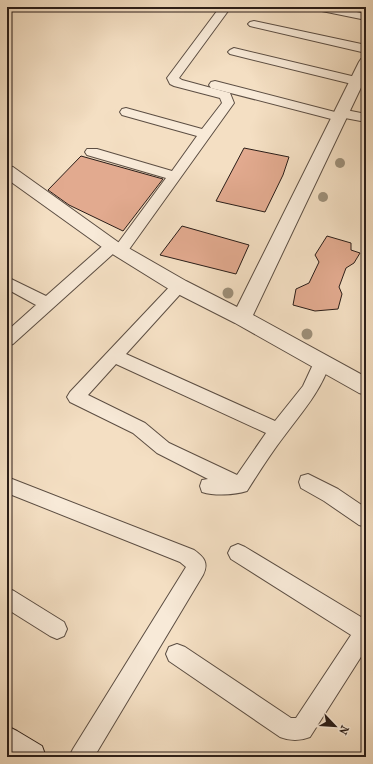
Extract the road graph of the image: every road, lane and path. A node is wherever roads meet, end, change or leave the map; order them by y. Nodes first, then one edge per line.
1 (226, 7) edge
2 (317, 7) edge
3 (366, 18) edge
4 (254, 24) dead end
5 (366, 49) edge
6 (234, 52) dead end
7 (366, 62) edge
8 (360, 79) edge
9 (210, 83) dead end
10 (126, 112) dead end
11 (340, 115) junction
12 (366, 118) edge
13 (205, 134) junction
14 (92, 152) dead end
15 (7, 171) edge
16 (175, 176) junction
17 (116, 248) junction
18 (7, 282) edge
19 (179, 286) junction
20 (48, 304) junction
21 (242, 318) junction
22 (7, 340) edge
23 (114, 356) junction
24 (322, 363) junction
25 (366, 387) edge
26 (278, 430) junction
27 (308, 482) dead end
28 (7, 485) edge
29 (240, 485) junction
30 (209, 486) dead end
31 (366, 519) edge
32 (238, 553) dead end
33 (7, 598) edge
34 (57, 629) dead end
35 (366, 632) edge
36 (178, 654) dead end
37 (7, 741) edge
38 (32, 757) edge
39 (81, 757) edge

1 - 13 street
2 - 3 street
4 - 5 street
6 - 8 street
7 - 8 street
8 - 11 street
9 - 11 street
10 - 13 street
11 - 12 street
11 - 21 street
13 - 16 street
14 - 16 street
15 - 17 street
16 - 17 street
17 - 19 street
17 - 20 street
18 - 20 street
19 - 21 street
19 - 23 street
20 - 22 street
21 - 24 street
23 - 26 street
23 - 29 street
24 - 25 street
24 - 26 street
26 - 29 street
27 - 31 street
28 - 39 street
29 - 30 street
32 - 35 street
33 - 34 street
35 - 36 street
37 - 38 main road

